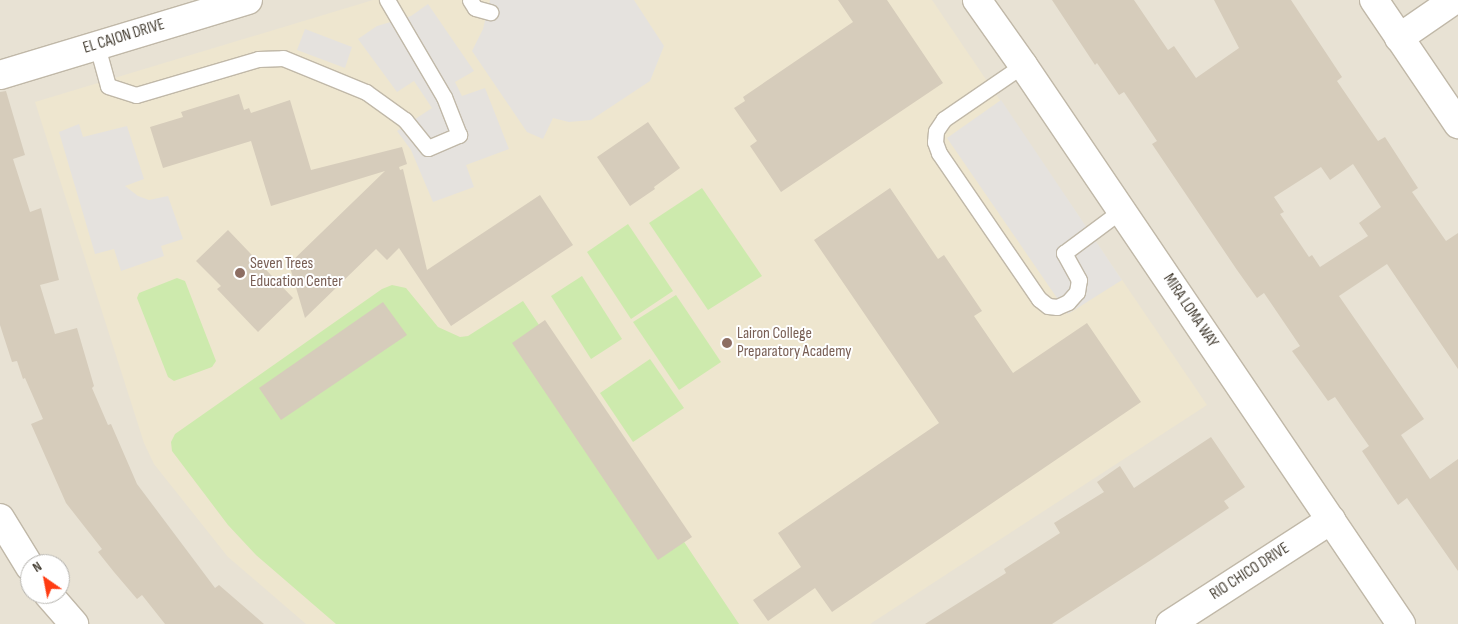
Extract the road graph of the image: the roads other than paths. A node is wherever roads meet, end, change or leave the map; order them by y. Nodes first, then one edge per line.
1 (248, 0) edge
2 (387, 0) edge
3 (470, 0) edge
4 (977, 0) edge
5 (1374, 0) edge
6 (1454, 0) edge
7 (490, 12) dead end
8 (1400, 38) junction
9 (97, 46) junction
10 (1023, 64) junction
11 (0, 75) edge
12 (1458, 124) edge
13 (1122, 210) junction
14 (0, 518) edge
15 (1331, 520) junction
16 (22, 554) edge
17 (57, 604) edge
18 (74, 624) edge
19 (1170, 624) edge
20 (1402, 624) edge

1 - 9 street, EL CAJON DRIVE
2 - 9 lane
3 - 7 lane
4 - 10 street, MIRA LOMA WAY
5 - 8 street
6 - 8 street
8 - 12 street
9 - 11 street, EL CAJON DRIVE
10 - 13 street, MIRA LOMA WAY
10 - 13 lane
13 - 15 street, MIRA LOMA WAY
14 - 16 street
15 - 19 street, RIO CHICO DRIVE
15 - 20 street, MIRA LOMA WAY
17 - 18 street

